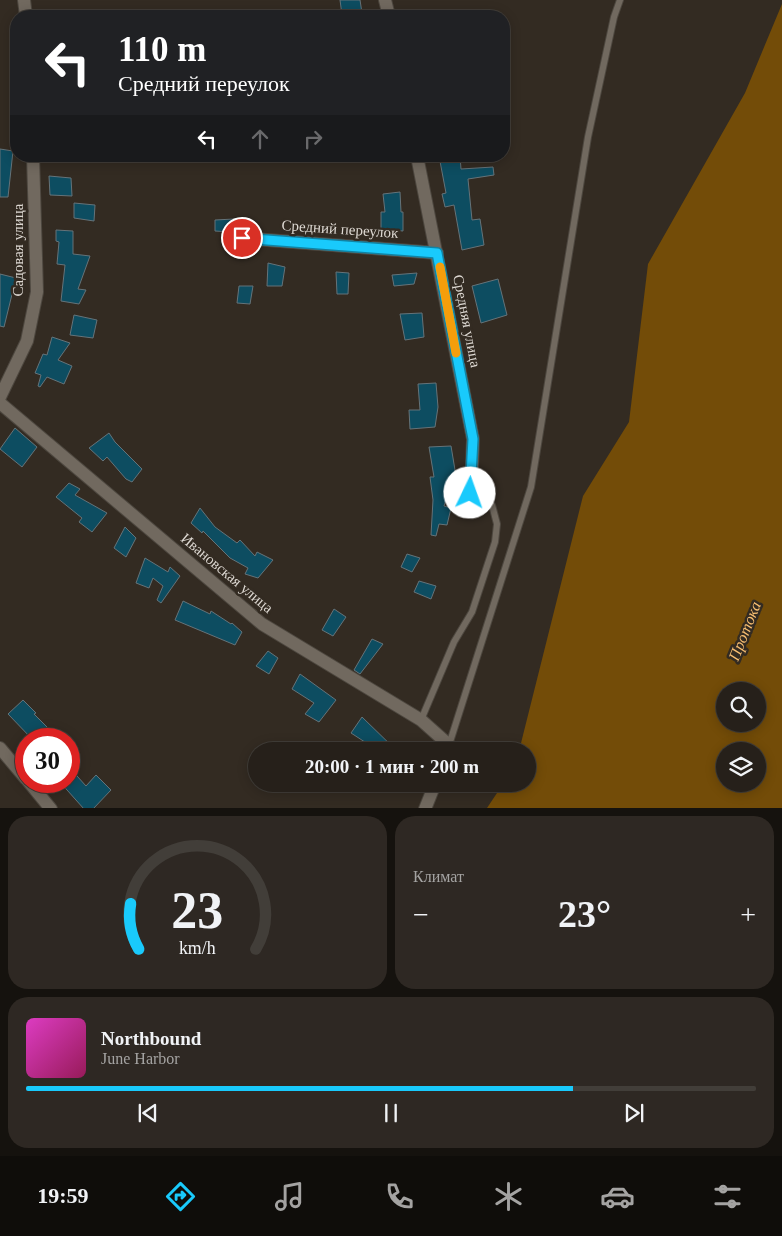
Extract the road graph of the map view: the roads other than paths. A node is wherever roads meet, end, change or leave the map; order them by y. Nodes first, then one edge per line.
1 (620, 0) edge
2 (33, 162) edge
3 (418, 162) edge
4 (242, 238) dead end
5 (437, 253) junction
6 (0, 397) edge
7 (0, 402) edge
8 (470, 493) joint
9 (421, 720) junction
10 (442, 742) edge
11 (450, 742) edge
12 (0, 748) edge
13 (15, 766) edge
14 (431, 792) edge
15 (38, 793) edge
16 (51, 808) edge
17 (425, 808) edge

1 - 11 lane
2 - 6 street, Садовая улица
3 - 5 street, Средняя улица
4 - 5 street, Средний переулок
5 - 8 street, Средняя улица
7 - 9 street, Ивановская улица
8 - 9 lane
9 - 10 street, Ивановская улица
12 - 13 street
14 - 17 street
15 - 16 street

